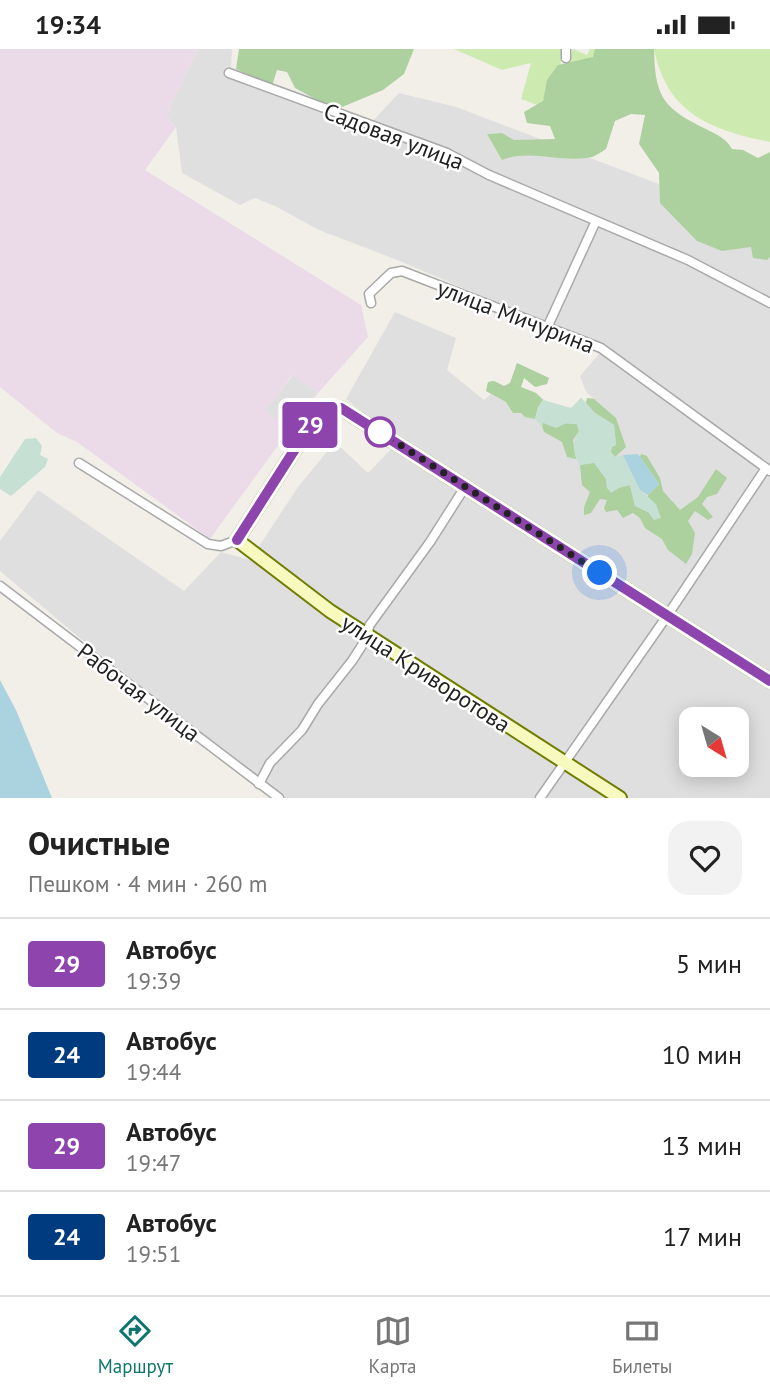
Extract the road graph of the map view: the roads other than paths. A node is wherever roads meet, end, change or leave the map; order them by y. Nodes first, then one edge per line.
1 (229, 73) dead end
2 (595, 223) junction
3 (371, 303) dead end
4 (770, 303) edge
5 (547, 328) junction
6 (79, 463) dead end
7 (768, 469) edge
8 (465, 487) junction
9 (237, 540) junction
10 (0, 586) edge
11 (667, 617) junction
12 (368, 636) junction
13 (770, 681) edge
14 (565, 762) junction
15 (259, 784) junction
16 (279, 798) edge
17 (540, 798) edge
18 (620, 798) edge

1 - 2 street, Садовая улица
2 - 4 street, Садовая улица
2 - 5 street
3 - 5 street, улица Мичурина
5 - 7 street, улица Мичурина
6 - 9 street
7 - 11 street
8 - 9 street
8 - 11 street
8 - 12 street
9 - 12 street, улица Криворотова
10 - 15 street, Рабочая улица
11 - 13 street
11 - 14 street
12 - 14 street, улица Криворотова
12 - 15 street
14 - 17 street
14 - 18 street, улица Криворотова
15 - 16 street, Рабочая улица

